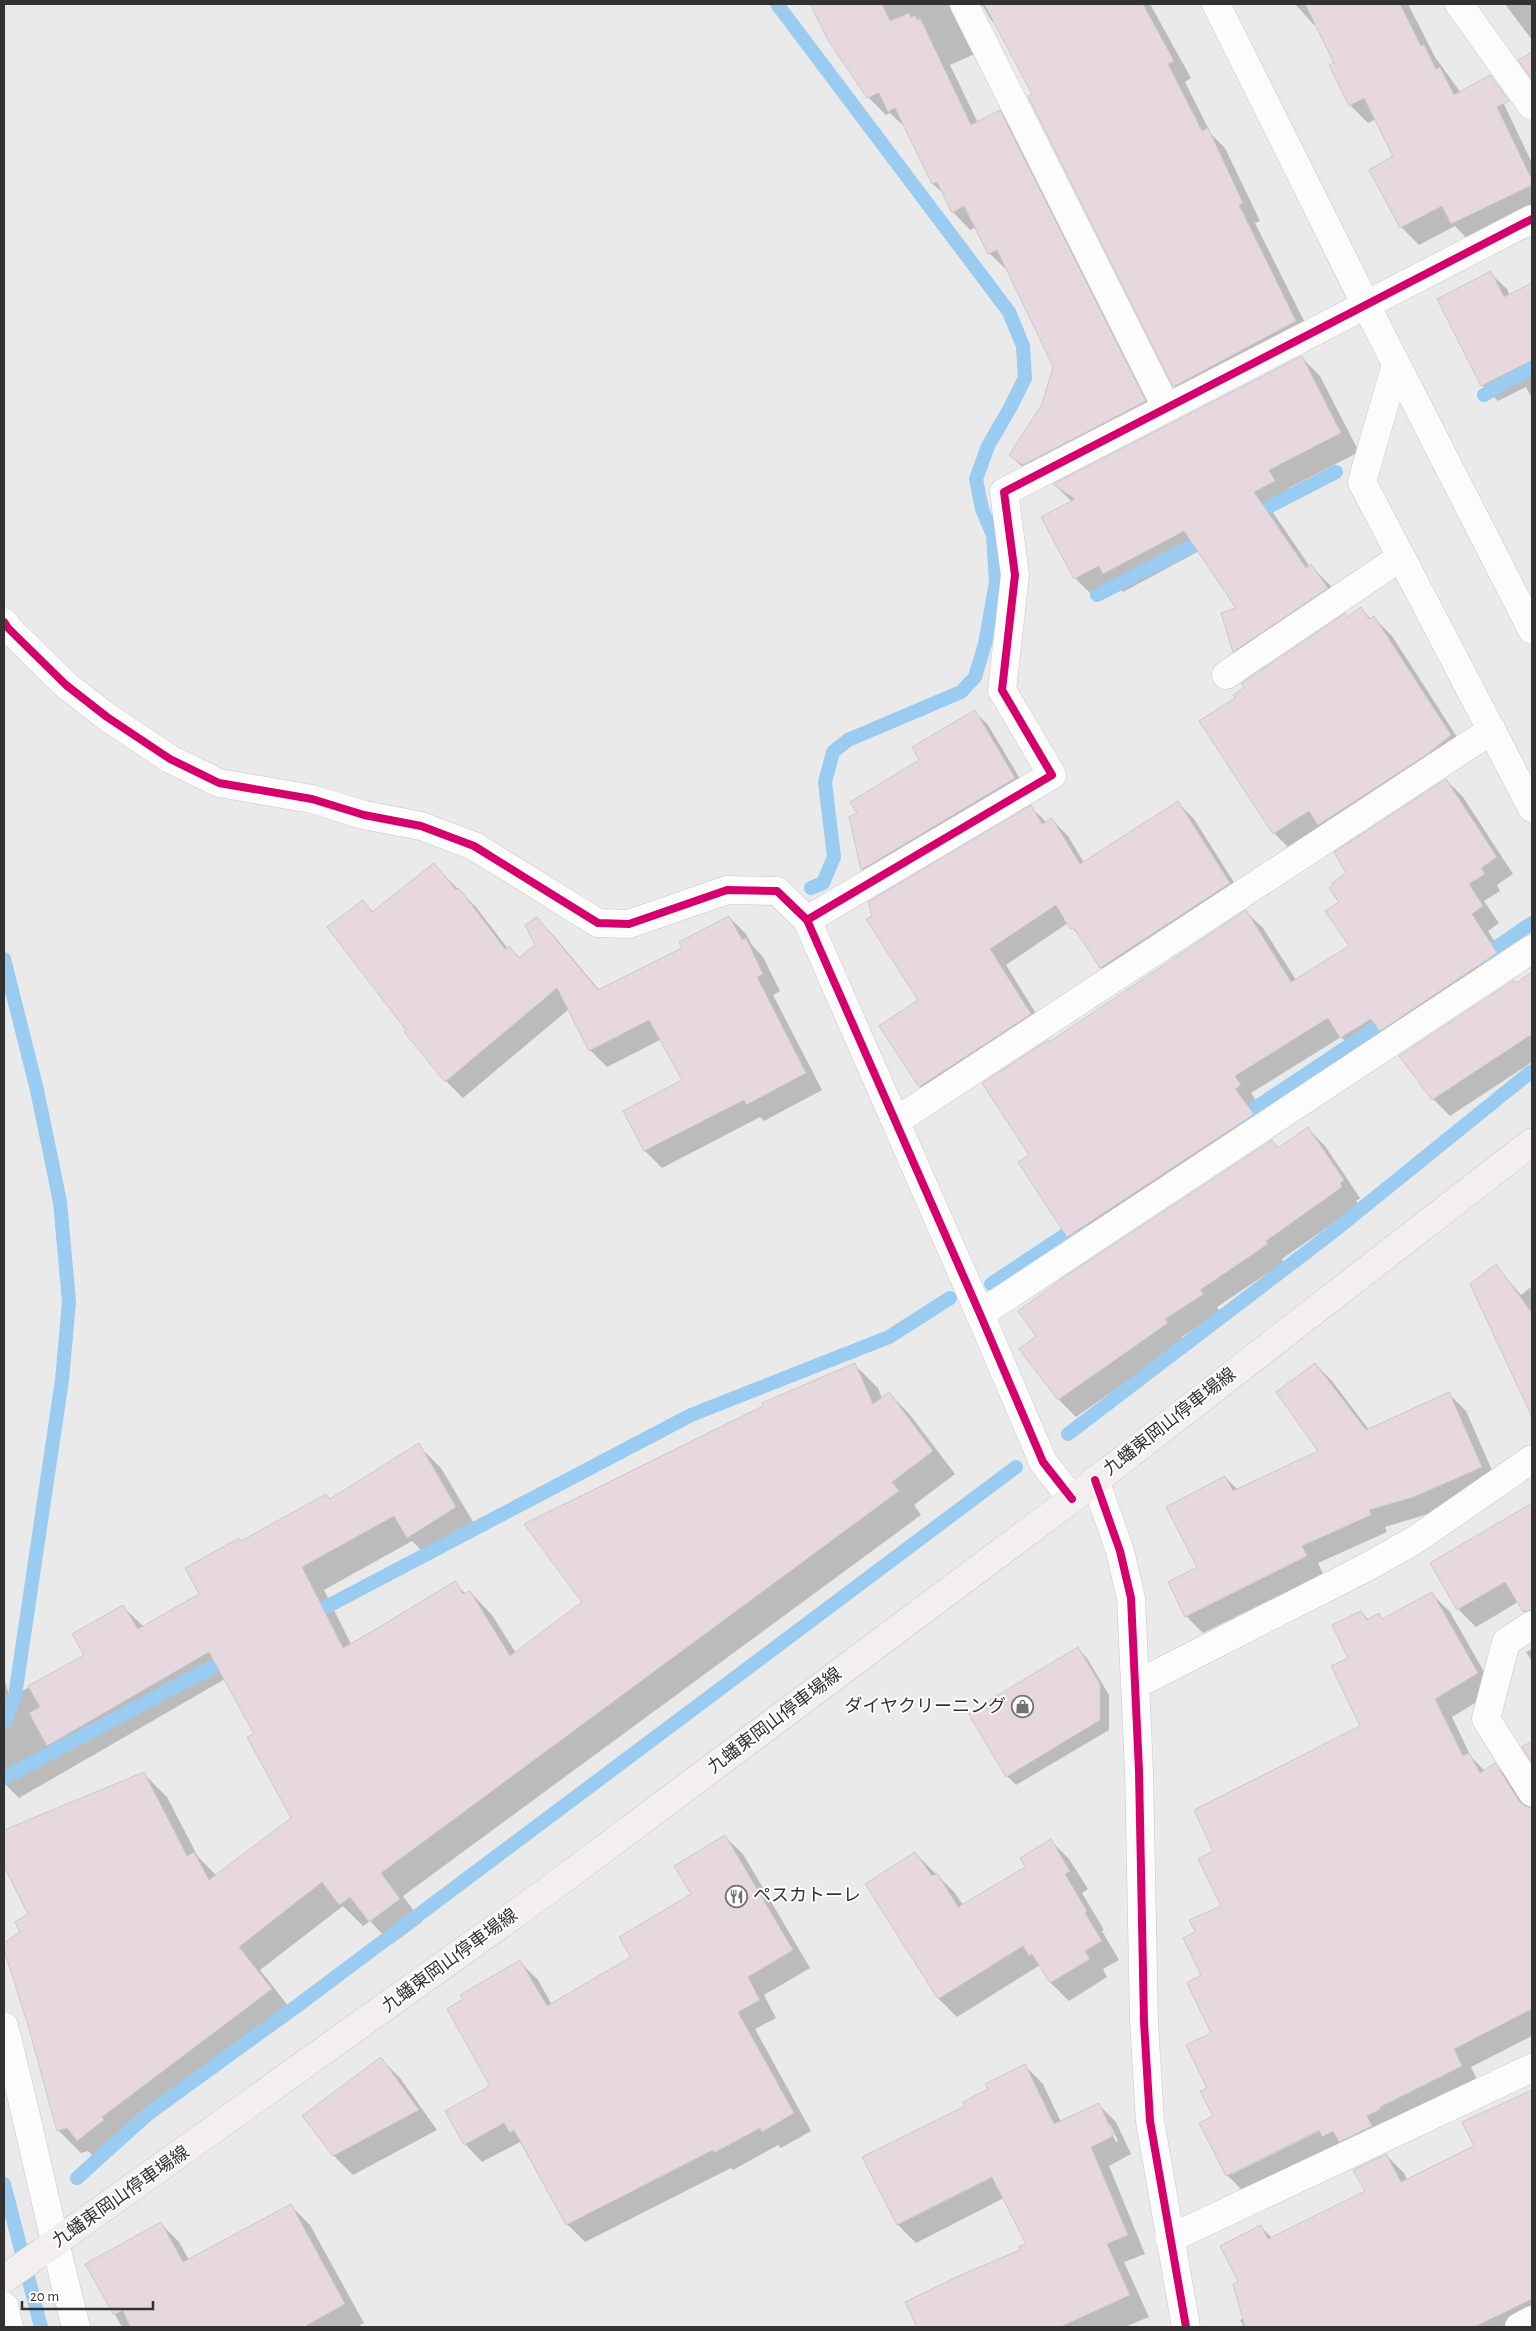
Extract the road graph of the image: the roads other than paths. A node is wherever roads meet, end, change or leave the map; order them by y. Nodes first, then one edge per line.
1 (964, 4) edge
2 (1216, 4) edge
3 (1459, 4) edge
4 (1532, 106) edge
5 (1532, 218) edge
6 (1366, 305) junction
7 (1396, 364) junction
8 (1166, 407) junction
9 (1402, 557) junction
10 (4, 622) edge
11 (1532, 630) edge
12 (1226, 675) dead end
13 (1492, 730) junction
14 (1532, 808) edge
15 (807, 920) junction
16 (1532, 949) edge
17 (896, 1121) junction
18 (1532, 1142) edge
19 (980, 1314) junction
20 (1532, 1459) edge
21 (1095, 1480) junction
22 (1072, 1499) junction
23 (1532, 1625) edge
24 (1135, 1685) junction
25 (1532, 1792) edge
26 (4, 2026) edge
27 (1532, 2068) edge
28 (1170, 2239) junction
29 (45, 2251) junction
30 (5, 2279) edge
31 (4, 2306) edge
32 (1532, 2320) edge
33 (9, 2327) edge
34 (76, 2327) edge
35 (1186, 2327) edge
36 (1519, 2327) edge

1 - 8 street
2 - 6 street
3 - 4 street
5 - 6 street
6 - 7 street
6 - 8 street
7 - 9 street
7 - 11 street
8 - 15 street
9 - 12 street
9 - 13 street
10 - 15 street
13 - 14 street
13 - 17 street
15 - 17 street
16 - 19 street
17 - 19 street
18 - 21 main road, 九蟠東岡山停車場線
19 - 22 street
20 - 24 street
21 - 22 main road, 九蟠東岡山停車場線
21 - 24 street
22 - 29 main road, 九蟠東岡山停車場線
23 - 25 street
24 - 28 street
26 - 29 street
27 - 28 street
28 - 35 street
29 - 30 main road, 九蟠東岡山停車場線
29 - 34 street
31 - 33 street
32 - 36 street

